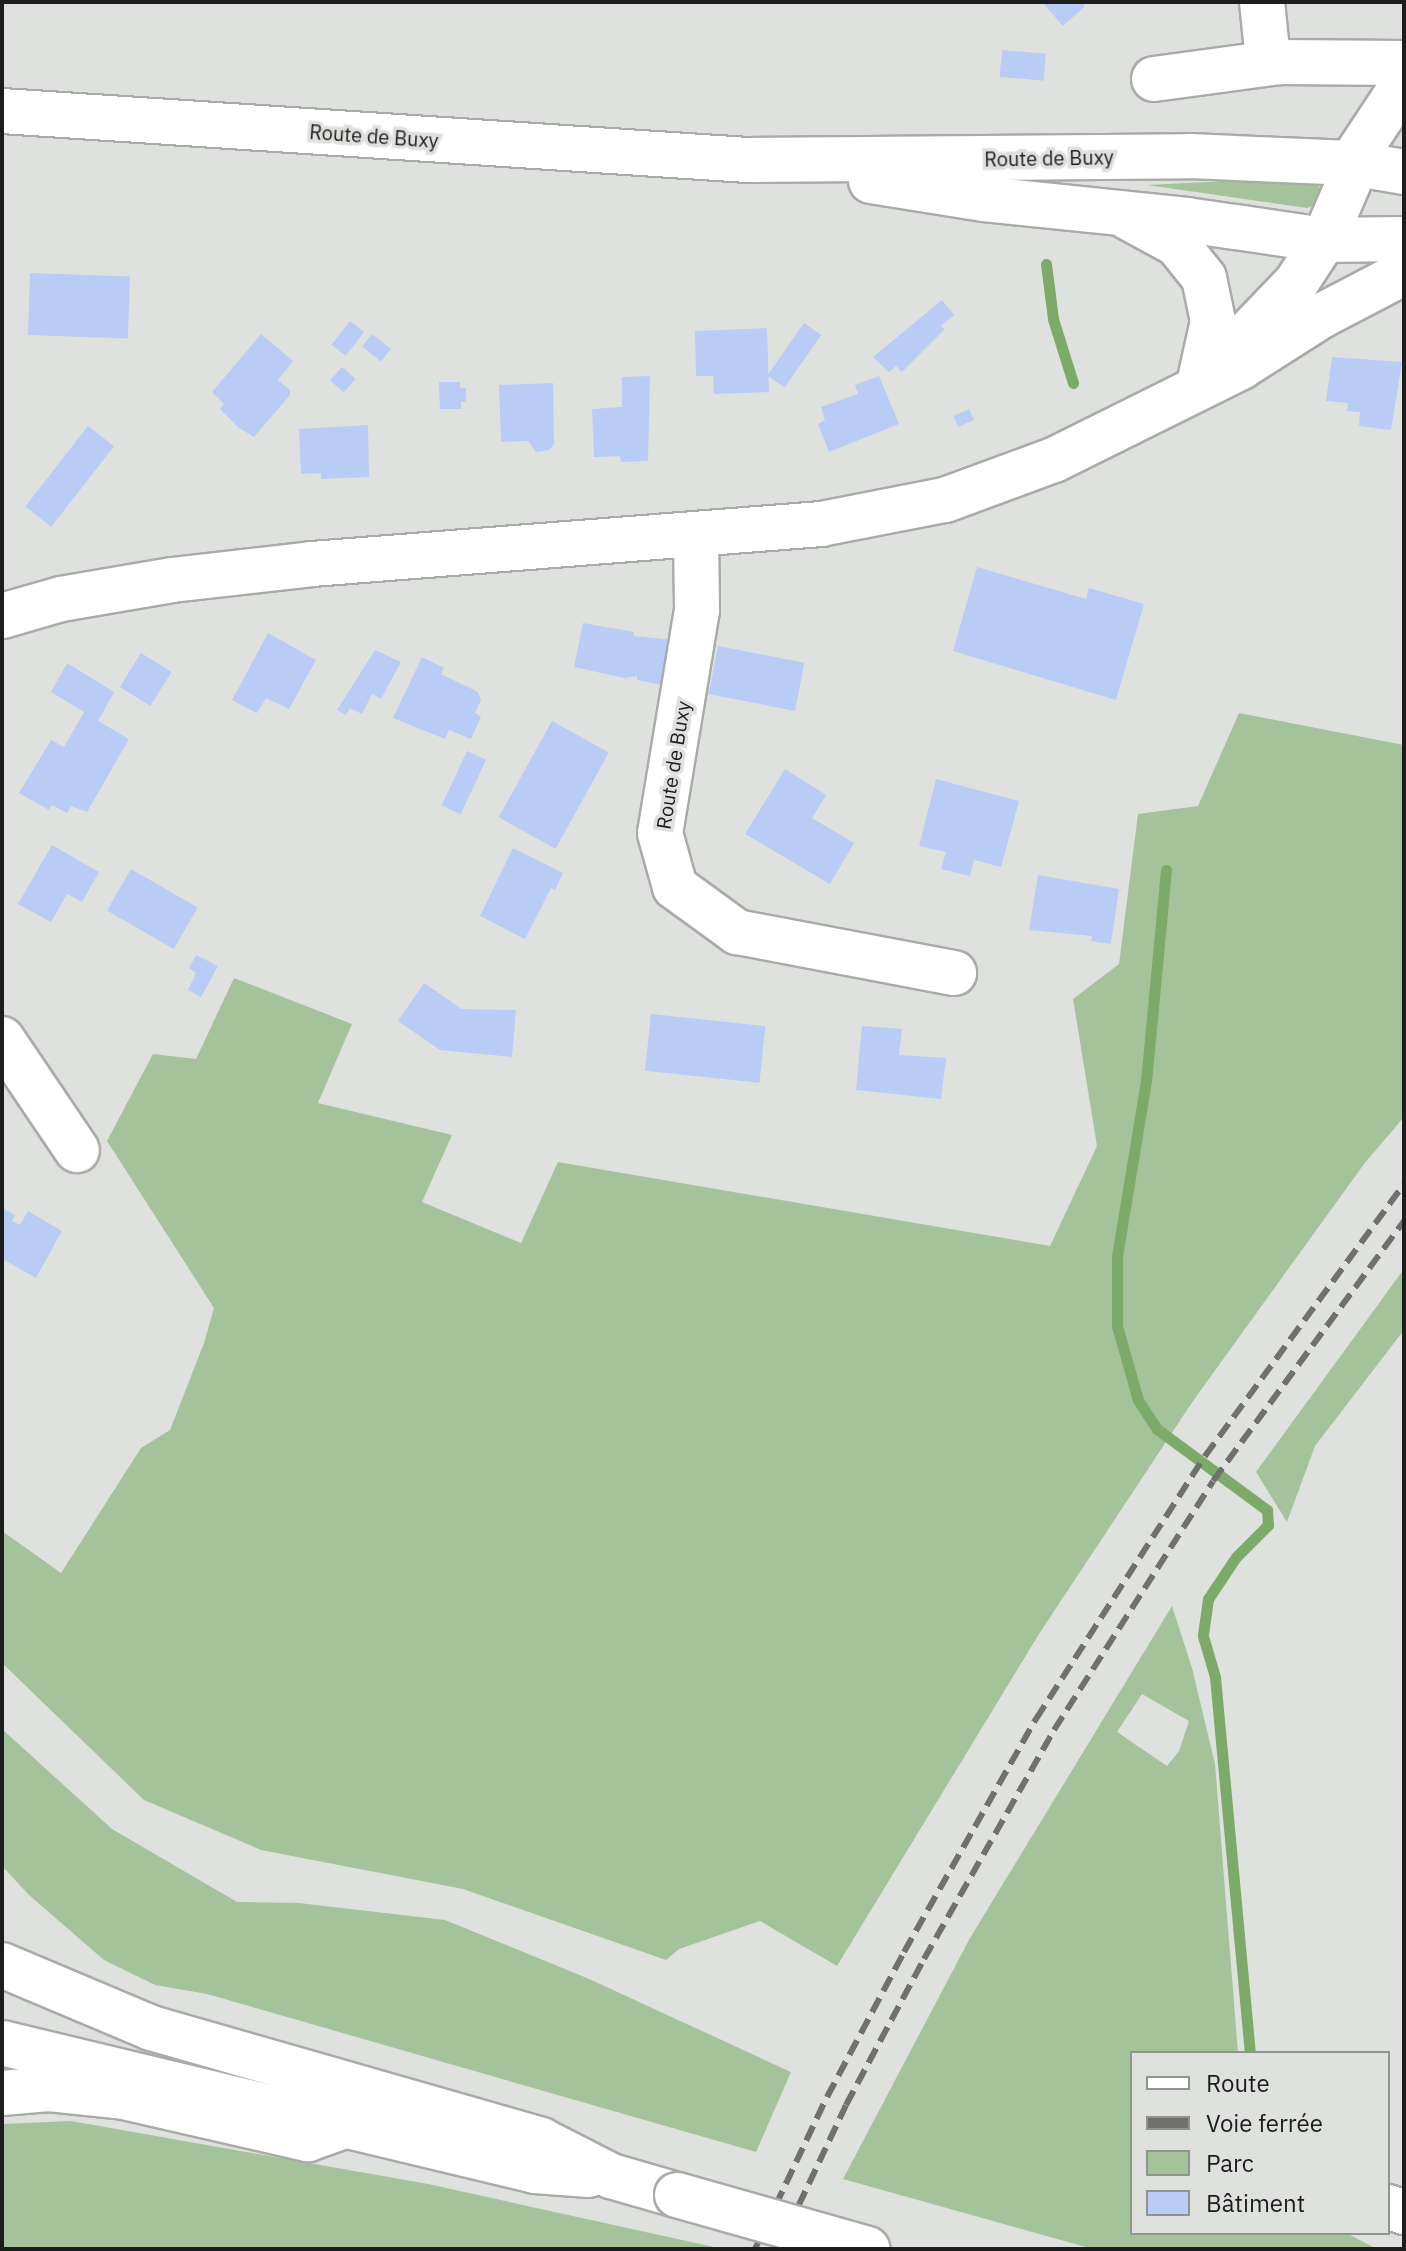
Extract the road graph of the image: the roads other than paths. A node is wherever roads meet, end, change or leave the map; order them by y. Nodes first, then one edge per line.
1 (1262, 2) edge
2 (1280, 62) junction
3 (1404, 63) edge
4 (1154, 79) dead end
5 (1404, 83) edge
6 (2, 111) edge
7 (747, 160) junction
8 (1351, 163) junction
9 (1404, 172) edge
10 (1404, 213) edge
11 (1127, 217) junction
12 (1363, 239) edge
13 (1404, 270) edge
14 (1198, 386) junction
15 (696, 536) junction
16 (2, 616) edge
17 (954, 973) dead end
18 (2, 1039) edge
19 (77, 1150) dead end
20 (2, 1965) edge
21 (2, 2043) edge
22 (2, 2093) edge
23 (347, 2125) junction
24 (611, 2176) junction
25 (868, 2249) edge

1 - 2 main road
2 - 3 main road
2 - 4 main road
5 - 8 main road
6 - 7 main road, Route de Buxy
7 - 8 main road, Route de Buxy
7 - 11 main road, Route de Buxy
8 - 9 main road, Route de Buxy
8 - 12 main road
10 - 12 main road
11 - 12 main road, Route de Buxy
11 - 14 main road, Route de Buxy
12 - 14 main road
13 - 14 main road
14 - 15 main road
15 - 16 main road
15 - 17 main road, Route de Buxy
18 - 19 main road
20 - 24 main road
21 - 23 main road
22 - 23 main road
23 - 24 main road
24 - 25 main road, bridge

